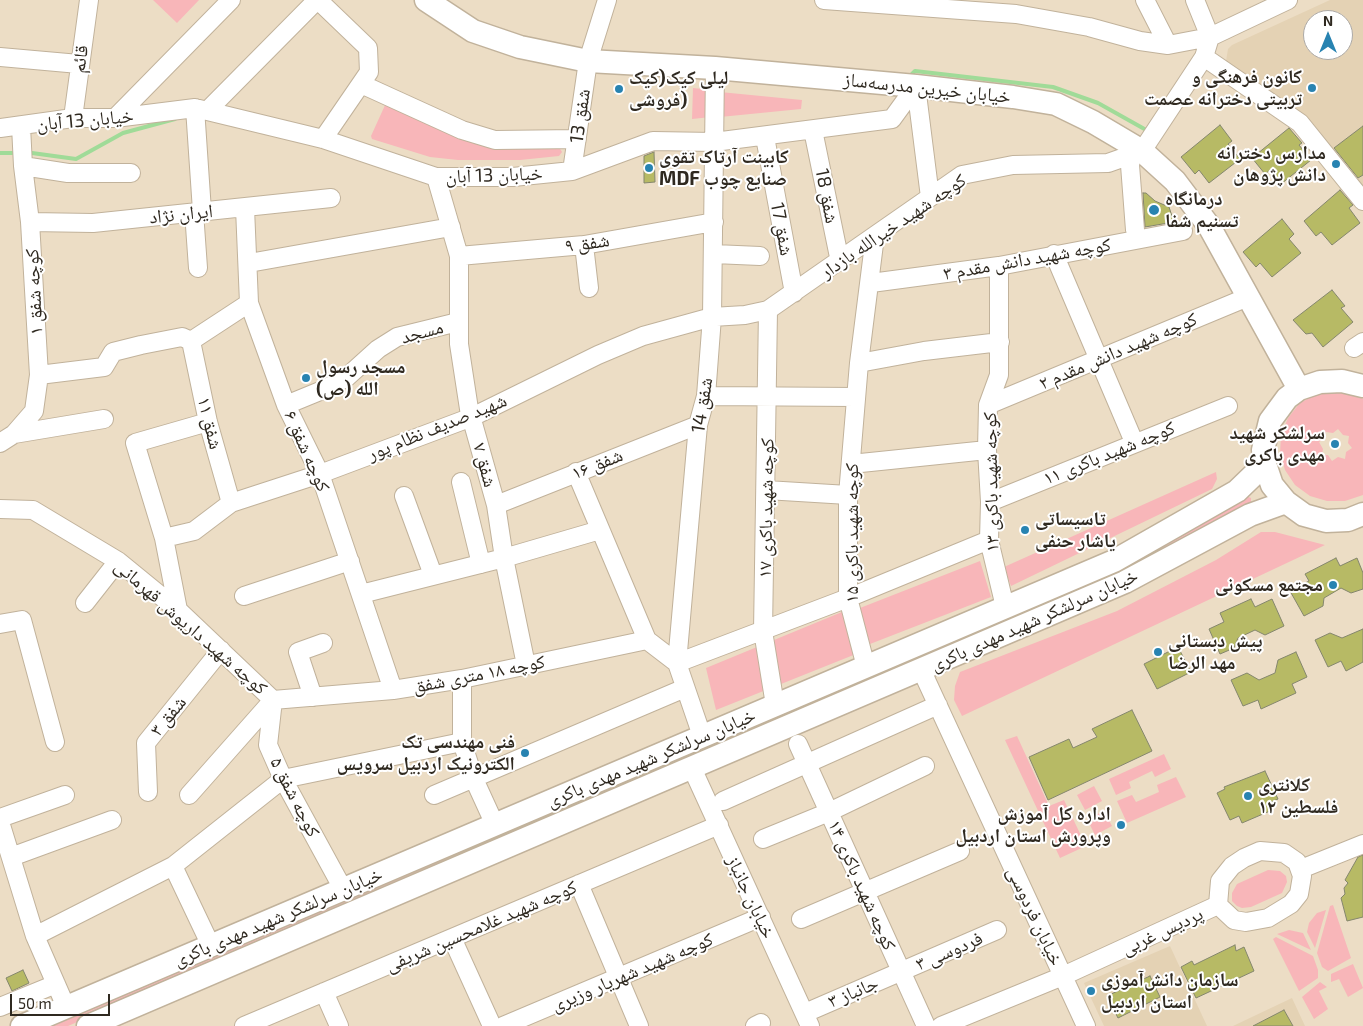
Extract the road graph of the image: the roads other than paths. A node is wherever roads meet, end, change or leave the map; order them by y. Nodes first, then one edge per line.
1 (89, 0) edge
2 (231, 0) edge
3 (317, 0) edge
4 (426, 0) edge
5 (607, 0) edge
6 (824, 0) edge
7 (1146, 0) edge
8 (1195, 0) edge
9 (1288, 0) edge
10 (902, 2) edge
11 (1210, 37) junction
12 (1168, 45) junction
13 (0, 57) edge
14 (1204, 57) junction
15 (588, 61) junction
16 (79, 64) junction
17 (715, 68) junction
18 (361, 84) junction
19 (916, 86) junction
20 (201, 110) junction
21 (73, 118) junction
22 (115, 118) junction
23 (21, 126) junction
24 (0, 128) edge
25 (813, 130) junction
26 (765, 137) junction
27 (323, 139) junction
28 (577, 139) junction
29 (714, 142) junction
30 (1137, 153) junction
31 (23, 166) junction
32 (572, 171) junction
33 (131, 173) dead end
34 (436, 177) junction
35 (930, 197) junction
36 (331, 198) dead end
37 (1363, 201) edge
38 (245, 208) junction
39 (198, 212) junction
40 (30, 222) junction
41 (714, 222) junction
42 (451, 227) junction
43 (1135, 230) dead end
44 (1183, 231) dead end
45 (876, 236) junction
46 (584, 245) junction
47 (714, 254) junction
48 (1054, 254) junction
49 (459, 256) junction
50 (760, 256) dead end
51 (840, 262) junction
52 (249, 263) junction
53 (999, 266) junction
54 (198, 268) dead end
55 (870, 283) junction
56 (589, 288) dead end
57 (794, 293) junction
58 (1248, 297) junction
59 (250, 303) junction
60 (768, 310) junction
61 (712, 317) junction
62 (458, 322) junction
63 (192, 341) junction
64 (1000, 342) junction
65 (1098, 359) junction
66 (859, 363) junction
67 (39, 375) junction
68 (1363, 386) edge
69 (1299, 389) junction
70 (768, 395) junction
71 (706, 396) junction
72 (856, 397) junction
73 (286, 405) junction
74 (988, 405) junction
75 (1228, 406) dead end
76 (472, 417) junction
77 (104, 419) dead end
78 (208, 422) junction
79 (698, 425) junction
80 (7, 438) edge
81 (1134, 442) junction
82 (987, 450) junction
83 (851, 464) junction
84 (1264, 464) junction
85 (576, 472) junction
86 (320, 474) junction
87 (461, 482) dead end
88 (766, 490) junction
89 (848, 495) junction
90 (404, 496) dead end
91 (990, 502) junction
92 (1286, 502) junction
93 (231, 503) junction
94 (496, 505) junction
95 (0, 509) edge
96 (1362, 517) edge
97 (600, 530) junction
98 (164, 538) junction
99 (989, 540) junction
100 (504, 558) junction
101 (118, 561) junction
102 (350, 561) junction
103 (481, 564) junction
104 (433, 575) junction
105 (361, 594) junction
106 (244, 596) dead end
107 (848, 598) junction
108 (85, 603) dead end
109 (1005, 607) junction
110 (178, 610) junction
111 (0, 624) edge
112 (763, 631) junction
113 (647, 640) junction
114 (323, 643) dead end
115 (221, 650) junction
116 (677, 662) junction
117 (526, 665) junction
118 (866, 667) junction
119 (921, 669) junction
120 (462, 679) junction
121 (685, 688) junction
122 (393, 690) junction
123 (313, 697) junction
124 (273, 700) junction
125 (775, 705) junction
126 (938, 705) junction
127 (702, 736) junction
128 (55, 742) dead end
129 (462, 742) junction
130 (798, 744) dead end
131 (807, 763) junction
132 (925, 766) dead end
133 (692, 768) junction
134 (283, 778) junction
135 (474, 779) junction
136 (148, 792) dead end
137 (434, 795) dead end
138 (65, 796) dead end
139 (189, 796) dead end
140 (723, 800) dead end
141 (829, 812) junction
142 (0, 818) edge
143 (112, 820) dead end
144 (0, 822) edge
145 (495, 825) junction
146 (718, 826) junction
147 (763, 840) dead end
148 (1363, 844) edge
149 (960, 851) dead end
150 (11, 857) junction
151 (172, 866) junction
152 (1301, 869) junction
153 (579, 884) junction
154 (343, 889) junction
155 (866, 892) junction
156 (1218, 905) junction
157 (761, 917) junction
158 (801, 919) dead end
159 (997, 930) dead end
160 (35, 936) junction
161 (452, 938) junction
162 (211, 946) junction
163 (902, 972) junction
164 (1063, 976) junction
165 (619, 977) junction
166 (56, 984) junction
167 (324, 992) junction
168 (0, 1007) edge
169 (66, 1007) junction
170 (808, 1020) edge
171 (22, 1026) edge
172 (88, 1026) edge
173 (244, 1026) edge
174 (338, 1026) edge
175 (492, 1026) edge
176 (503, 1026) edge
177 (639, 1026) edge
178 (926, 1026) edge
179 (941, 1026) edge
180 (1086, 1026) edge

1 - 16 street, قائم
2 - 22 street
3 - 18 street
3 - 20 street
4 - 15 main road, خیابان خیرین مدرسه‌ساز
5 - 15 street, شفق 13
6 - 10 street
7 - 12 street
8 - 11 street
9 - 11 street
10 - 12 street
11 - 12 street
11 - 14 street
13 - 16 street
14 - 30 street
14 - 37 street
15 - 17 main road, خیابان خیرین مدرسه‌ساز
15 - 28 street, شفق 13
16 - 21 street, قائم
17 - 19 main road, خیابان خیرین مدرسه‌ساز
17 - 29 street, شفق 14
18 - 27 street
18 - 28 street
19 - 25 street, خیابان 13 آبان
19 - 30 main road, خیابان خیرین مدرسه‌ساز
19 - 35 street
20 - 22 street, خیابان 13 آبان
20 - 27 street, خیابان 13 آبان
20 - 39 street
21 - 22 street, خیابان 13 آبان
21 - 23 street, خیابان 13 آبان
23 - 24 street, خیابان 13 آبان
23 - 31 street, کوچه شفق ۱
25 - 26 street, خیابان 13 آبان
25 - 51 street, شفق 18
26 - 29 street, خیابان 13 آبان
26 - 57 street, شفق 17
27 - 34 street, خیابان 13 آبان
28 - 32 street, شفق 13
29 - 32 street, خیابان 13 آبان
29 - 41 street, شفق 14
30 - 35 street, کوچه شهید خیرالله بازدار
30 - 43 street
30 - 58 main road, خیابان خیرین مدرسه‌ساز
31 - 33 street
31 - 40 street, کوچه شفق ۱
32 - 34 street, خیابان 13 آبان
34 - 42 street, شفق ۷
35 - 45 street, کوچه شهید خیرالله بازدار
36 - 38 street, ایران نژاد
38 - 39 street, ایران نژاد
38 - 52 street, کوچه شفق ۶
39 - 40 street, ایران نژاد
39 - 54 street
40 - 67 street, کوچه شفق ۱
41 - 46 street, شفق ۹
41 - 47 street, شفق 14
42 - 49 street, شفق ۷
42 - 52 street
44 - 48 street, کوچه شهید دانش مقدم ۳
45 - 51 street, کوچه شهید خیرالله بازدار
45 - 55 street, کوچه شهید باکری ۱۵
46 - 49 street, شفق ۹
46 - 56 street
47 - 50 street
47 - 61 street, شفق 14
48 - 53 street, کوچه شهید دانش مقدم ۳
48 - 65 street
49 - 62 street, شفق ۷
51 - 57 street, کوچه شهید خیرالله بازدار
52 - 59 street, کوچه شفق ۶
53 - 55 street, کوچه شهید دانش مقدم ۳
53 - 64 street, کوچه شهید باکری ۱۳
55 - 66 street, کوچه شهید باکری ۱۵
57 - 60 street, کوچه شهید خیرالله بازدار
58 - 65 street, کوچه شهید دانش مقدم ۲
58 - 69 main road, خیابان خیرین مدرسه‌ساز
59 - 63 street
59 - 73 street, کوچه شفق ۶
60 - 61 street, کوچه شهید خیرالله بازدار
60 - 70 street, کوچه شهید باکری ۱۷
61 - 71 street, شفق 14
61 - 76 street, شهید صدیف نظام پور
62 - 73 street, مسجد
62 - 76 street, شفق ۷
63 - 67 street
63 - 78 street, شفق ۱۱
64 - 66 street
64 - 74 street, کوچه شهید باکری ۱۳
65 - 74 street, کوچه شهید دانش مقدم ۲
65 - 81 street
66 - 72 street, کوچه شهید باکری ۱۵
67 - 80 street, کوچه شفق ۱
68 - 69 main road
69 - 84 main road
70 - 71 street
70 - 72 street
70 - 88 street, کوچه شهید باکری ۱۷
71 - 79 street, شفق 14
72 - 83 street, کوچه شهید باکری ۱۵
73 - 86 street, کوچه شفق ۶
74 - 82 street, کوچه شهید باکری ۱۳
75 - 81 street, کوچه شهید باکری ۱۱
76 - 86 street, شهید صدیف نظام پور
76 - 94 street, شفق ۷
77 - 80 street
78 - 93 street, شفق ۱۱
78 - 98 street
79 - 85 street, شفق ۱۶
79 - 116 street, شفق 14
81 - 91 street, کوچه شهید باکری ۱۱
82 - 83 street
82 - 91 street, کوچه شهید باکری ۱۳
83 - 89 street, کوچه شهید باکری ۱۵
84 - 92 main road
84 - 109 main road, خیابان سرلشکر شهید مهدی باکری
85 - 94 street, شفق ۱۶
85 - 97 street
86 - 93 street, شهید صدیف نظام پور
86 - 102 street, کوچه شفق ۶
87 - 103 street
88 - 89 street
88 - 112 street, کوچه شهید باکری ۱۷
89 - 107 street, کوچه شهید باکری ۱۵
90 - 104 street
91 - 99 street, کوچه شهید باکری ۱۳
92 - 96 main road
92 - 119 main road, خیابان سرلشکر شهید مهدی باکری
93 - 98 street, شهید صدیف نظام پور
94 - 100 street, شفق ۷
95 - 101 street, کوچه شهید داریوش قهرمانی
97 - 100 street
97 - 113 street
98 - 110 street
99 - 107 street
99 - 109 street, کوچه شهید باکری ۱۳
100 - 103 street
100 - 117 street, شفق ۷
101 - 108 street
101 - 110 street, کوچه شهید داریوش قهرمانی
102 - 105 street, کوچه شفق ۶
102 - 106 street
103 - 104 street
104 - 105 street
105 - 122 street, کوچه شفق ۶
107 - 112 street
107 - 118 street, کوچه شهید باکری ۱۵
109 - 118 main road, خیابان سرلشکر شهید مهدی باکری
110 - 115 street, کوچه شهید داریوش قهرمانی
111 - 128 street
112 - 116 street
112 - 125 street, کوچه شهید باکری ۱۷
113 - 116 street
113 - 117 street, کوچه ۱۸ متری شفق
114 - 123 street
115 - 124 street, کوچه شهید داریوش قهرمانی
115 - 136 street, شفق ۳
116 - 121 street, شفق 14
117 - 120 street, کوچه ۱۸ متری شفق
118 - 125 main road, خیابان سرلشکر شهید مهدی باکری
119 - 126 street, خیابان فردوسی
119 - 133 main road, خیابان سرلشکر شهید مهدی باکری
120 - 122 street, کوچه ۱۸ متری شفق
120 - 129 street
121 - 127 street, شفق 14
121 - 135 street
122 - 123 street, کوچه ۱۸ متری شفق
123 - 124 street, کوچه ۱۸ متری شفق
124 - 134 street, کوچه شفق ۵
124 - 139 street
125 - 127 main road, خیابان سرلشکر شهید مهدی باکری
126 - 131 street
126 - 164 street, خیابان فردوسی
127 - 133 main road
127 - 145 main road, خیابان سرلشکر شهید مهدی باکری
129 - 134 street
129 - 135 street
130 - 131 street, کوچه شهید باکری ۱۴
131 - 140 street
131 - 141 street, کوچه شهید باکری ۱۴
132 - 141 street
133 - 146 street, خیابان جانباز
133 - 172 main road, خیابان سرلشکر شهید مهدی باکری
134 - 151 street
134 - 154 street, کوچه شفق ۵
135 - 137 street
135 - 145 street
138 - 142 street
141 - 147 street
141 - 155 street, کوچه شهید باکری ۱۴
143 - 150 street
144 - 150 street
145 - 154 main road, خیابان سرلشکر شهید مهدی باکری
146 - 153 street, کوچه شهید غلامحسین شریفی
146 - 157 street, خیابان جانباز
148 - 152 street
149 - 155 street
150 - 160 street
151 - 160 street
151 - 162 street
152 - 156 street
152 - 156 street
153 - 161 street, کوچه شهید غلامحسین شریفی
153 - 165 street
154 - 162 main road, خیابان سرلشکر شهید مهدی باکری
155 - 158 street
155 - 163 street, کوچه شهید باکری ۱۴
156 - 164 street, پردیس غربی
157 - 165 street, کوچه شهید شهریار وزیری
157 - 170 street, خیابان جانباز
159 - 163 street, فردوسی ۳
160 - 166 street
161 - 167 street, کوچه شهید غلامحسین شریفی
161 - 175 street
162 - 169 main road, خیابان سرلشکر شهید مهدی باکری
163 - 170 street, جانباز ۳
163 - 178 street, کوچه شهید باکری ۱۴
164 - 179 street, پردیس غربی
164 - 180 street, خیابان فردوسی
165 - 176 street, کوچه شهید شهریار وزیری
165 - 177 street
166 - 168 street
166 - 169 street
167 - 173 street, کوچه شهید غلامحسین شریفی
167 - 174 street
169 - 171 main road, خیابان سرلشکر شهید مهدی باکری

